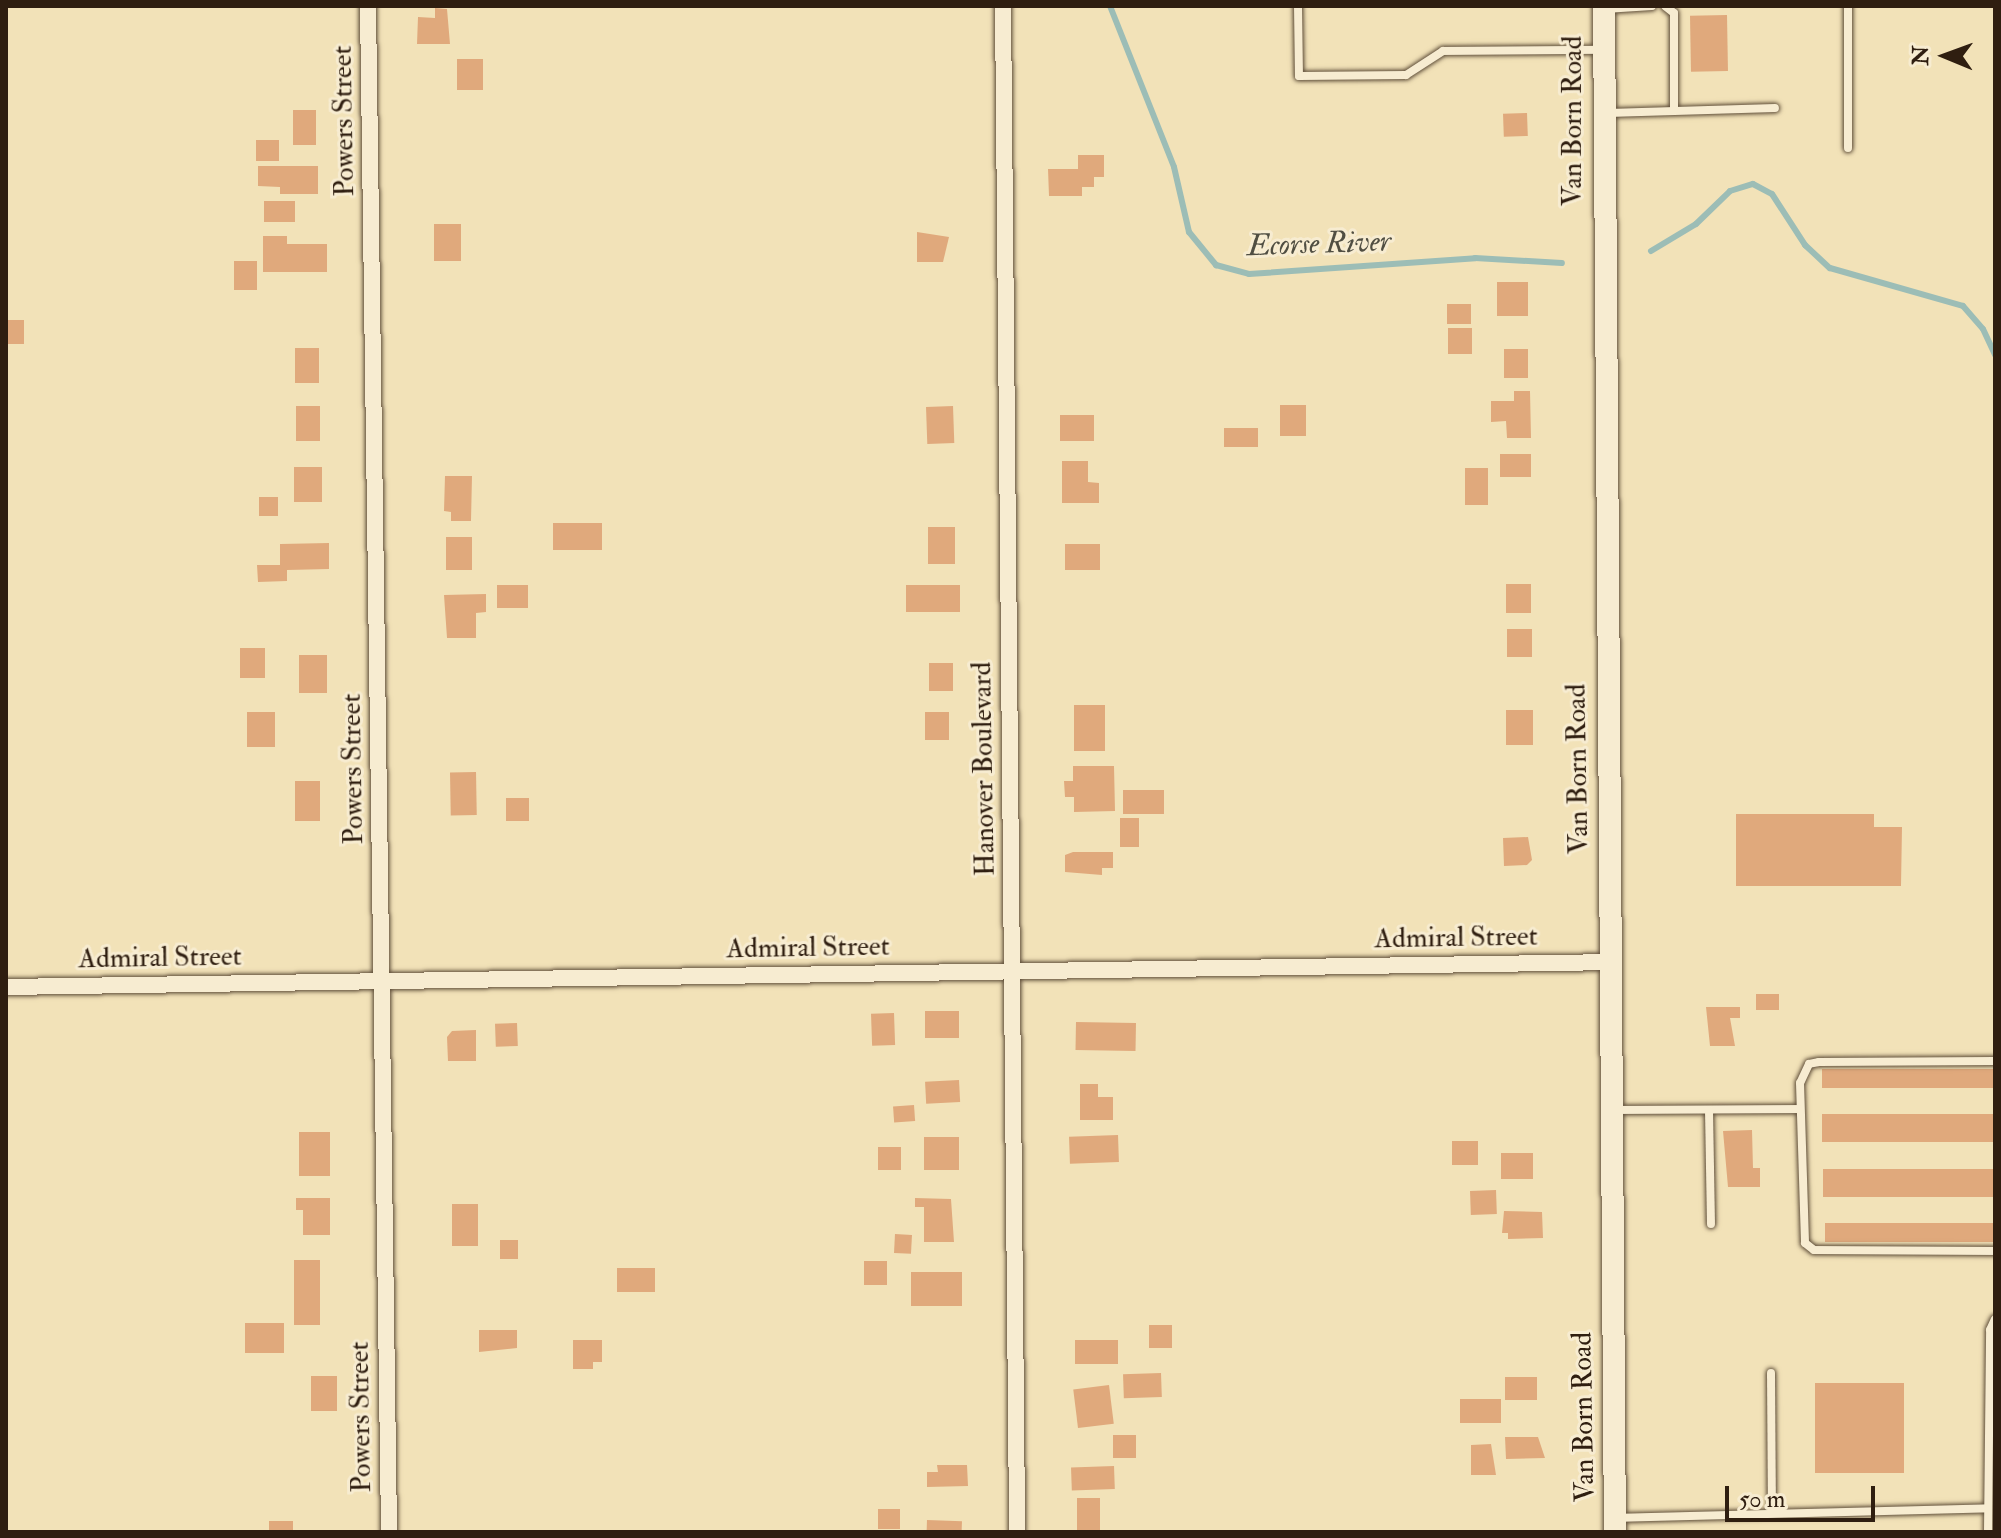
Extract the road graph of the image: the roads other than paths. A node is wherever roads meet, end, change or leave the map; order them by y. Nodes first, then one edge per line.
1 (368, 6) edge
2 (1003, 6) edge
3 (1298, 6) edge
4 (1652, 6) edge
5 (1665, 6) edge
6 (1848, 6) edge
7 (1604, 7) edge
8 (1603, 50) junction
9 (1775, 108) dead end
10 (1674, 109) junction
11 (1603, 113) junction
12 (1848, 148) dead end
13 (1610, 962) junction
14 (1012, 971) junction
15 (382, 981) junction
16 (6, 987) edge
17 (1995, 1061) edge
18 (1800, 1109) junction
19 (1611, 1110) junction
20 (1709, 1110) junction
21 (1711, 1224) dead end
22 (1995, 1251) edge
23 (1995, 1319) edge
24 (1771, 1373) dead end
25 (1988, 1508) junction
26 (1772, 1512) junction
27 (1615, 1525) edge
28 (389, 1532) edge
29 (1017, 1532) edge
30 (1988, 1532) edge

1 - 15 street, Powers Street
2 - 14 street, Hanover Boulevard
3 - 8 lane
4 - 7 lane
5 - 10 lane
6 - 12 lane
7 - 8 main road, Van Born Road
8 - 11 main road, Van Born Road
9 - 10 lane
10 - 11 lane
11 - 13 main road, Van Born Road
13 - 14 street, Admiral Street
13 - 19 main road, Van Born Road
14 - 15 street, Admiral Street
14 - 29 street, Hanover Boulevard
15 - 16 street, Admiral Street
15 - 28 street, Powers Street
17 - 18 lane
18 - 20 lane
18 - 22 lane
19 - 20 lane
19 - 27 main road, Van Born Road
20 - 21 lane
23 - 25 lane
24 - 26 lane
25 - 26 lane
25 - 30 lane
26 - 27 lane

